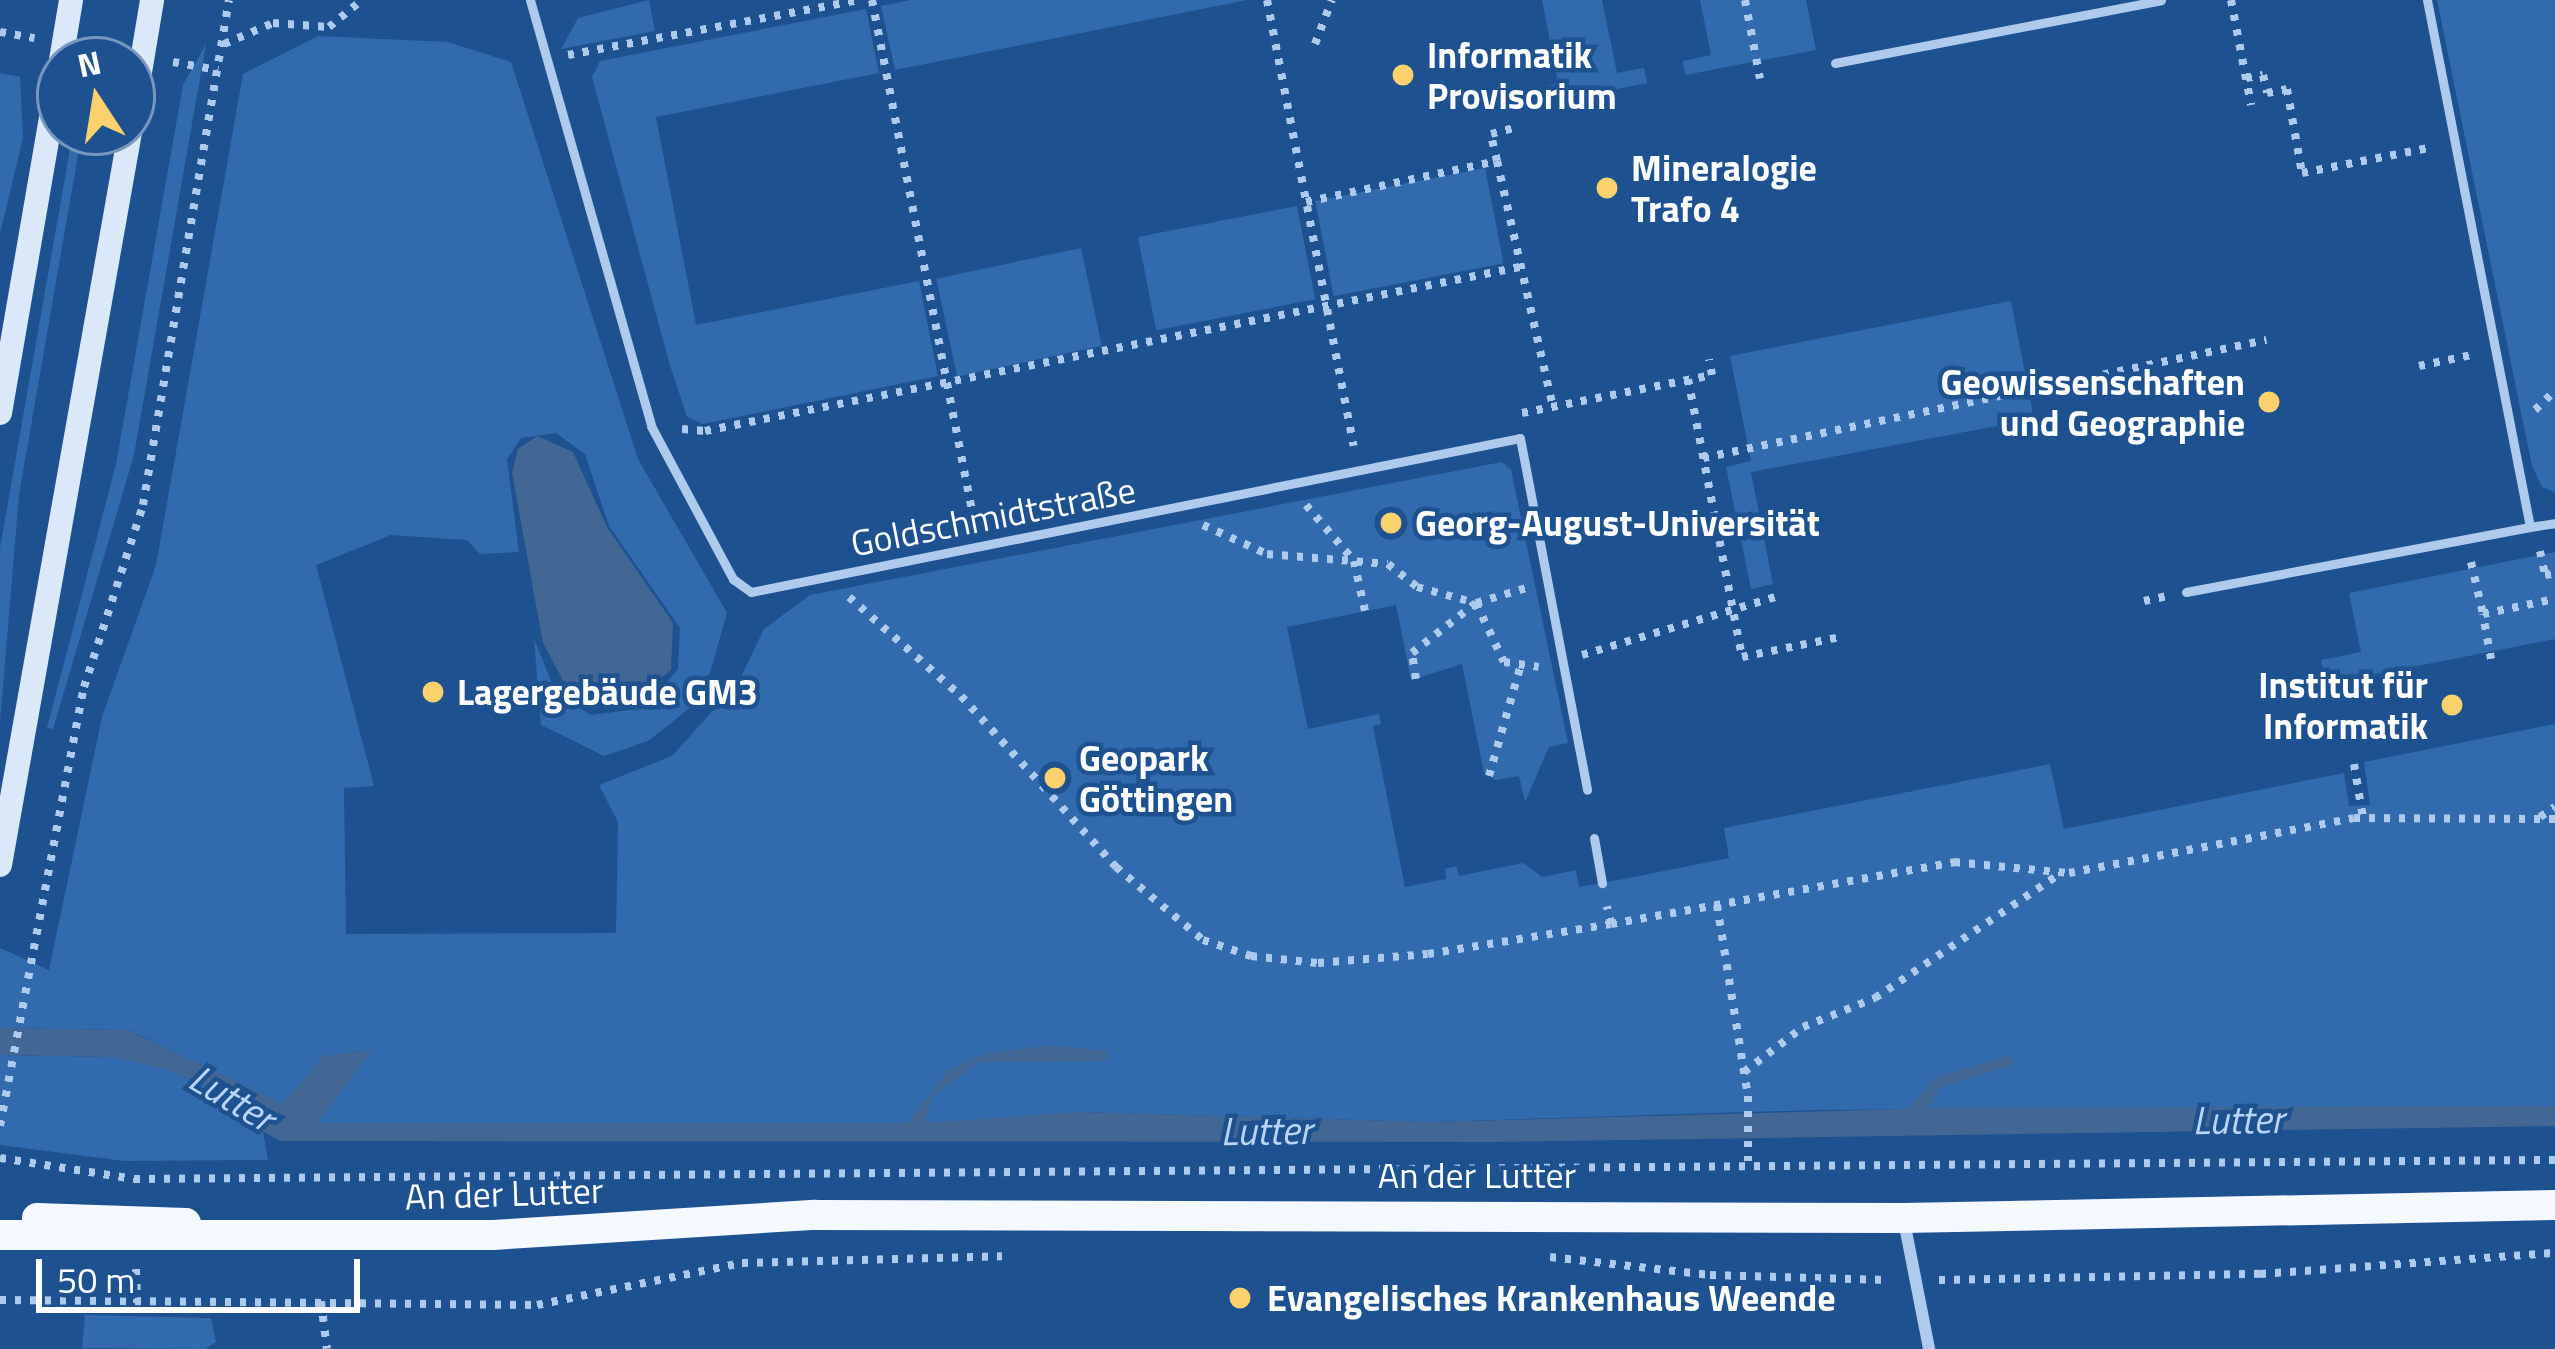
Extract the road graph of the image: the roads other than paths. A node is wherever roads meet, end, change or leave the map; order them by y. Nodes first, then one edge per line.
1 (71, 0) edge
2 (152, 0) edge
3 (530, 0) edge
4 (2161, 0) edge
5 (2427, 0) edge
6 (65, 36) edge
7 (146, 36) edge
8 (1835, 63) dead end
9 (45, 156) edge
10 (126, 156) edge
11 (0, 413) edge
12 (2555, 523) edge
13 (2530, 527) junction
14 (2186, 592) dead end
15 (1587, 790) dead end
16 (1594, 838) dead end
17 (2, 856) edge
18 (1603, 883) dead end
19 (2555, 1204) edge
20 (0, 1218) edge
21 (1904, 1218) junction
22 (0, 1235) edge
23 (256, 1239) junction
24 (1929, 1349) edge

1 - 6 street
2 - 7 street
3 - 15 lane, Goldschmidtstraße
4 - 8 lane
5 - 13 lane
9 - 11 street
10 - 17 street
12 - 13 lane
13 - 14 lane
16 - 18 lane
19 - 21 main road, An der Lutter
20 - 23 main road, An der Lutter
21 - 23 main road, An der Lutter
21 - 24 street
22 - 23 main road, An der Lutter

